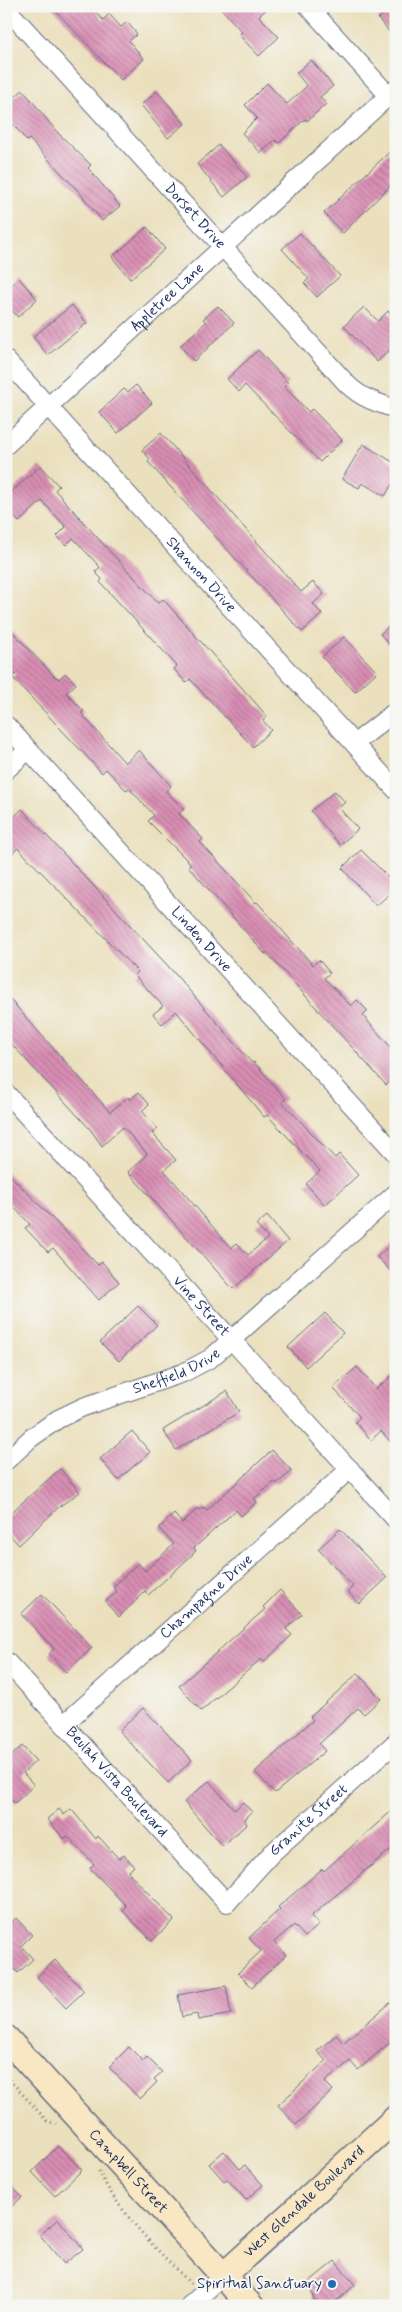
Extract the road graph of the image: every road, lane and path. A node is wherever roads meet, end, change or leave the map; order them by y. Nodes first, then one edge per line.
1 (308, 6) edge
2 (6, 8) edge
3 (392, 93) edge
4 (224, 248) junction
5 (6, 360) edge
6 (48, 407) junction
7 (396, 410) edge
8 (6, 445) edge
9 (396, 711) edge
10 (6, 725) edge
11 (355, 744) junction
12 (28, 750) junction
13 (6, 770) edge
14 (396, 790) edge
15 (6, 1093) edge
16 (396, 1154) edge
17 (396, 1193) edge
18 (233, 1339) junction
19 (6, 1461) edge
20 (350, 1469) junction
21 (396, 1520) edge
22 (6, 1661) edge
23 (64, 1724) junction
24 (396, 1742) edge
25 (227, 1904) joint
26 (6, 2038) edge
27 (6, 2076) edge
28 (396, 2118) edge
29 (59, 2124) dead end
30 (95, 2164) dead end
31 (193, 2276) dead end
32 (223, 2276) junction
33 (188, 2281) junction
34 (195, 2300) edge
35 (251, 2306) edge

1 - 3 street
2 - 4 street, Dorset Drive
3 - 4 street, Appletree Lane
4 - 6 street, Appletree Lane
4 - 7 street, Dorset Drive
5 - 6 street, Shannon Drive
6 - 8 street, Appletree Lane
6 - 11 street, Shannon Drive
9 - 11 street
10 - 12 street, Linden Drive
11 - 14 street, Shannon Drive
12 - 13 street
12 - 16 street, Linden Drive
15 - 18 street, Vine Street
17 - 18 street, Sheffield Drive
18 - 19 street, Sheffield Drive
18 - 20 street, Vine Street
20 - 21 street, Vine Street
20 - 23 street, Champagne Drive
22 - 23 street, Beulah Vista Boulevard
23 - 25 street, Beulah Vista Boulevard
24 - 25 street, Granite Street
26 - 32 main road, Campbell Street
27 - 29 path
28 - 32 main road, West Glendale Boulevard
30 - 33 path
31 - 33 path
32 - 34 street, West Glendale Boulevard
32 - 35 main road, Campbell Street
33 - 34 path

